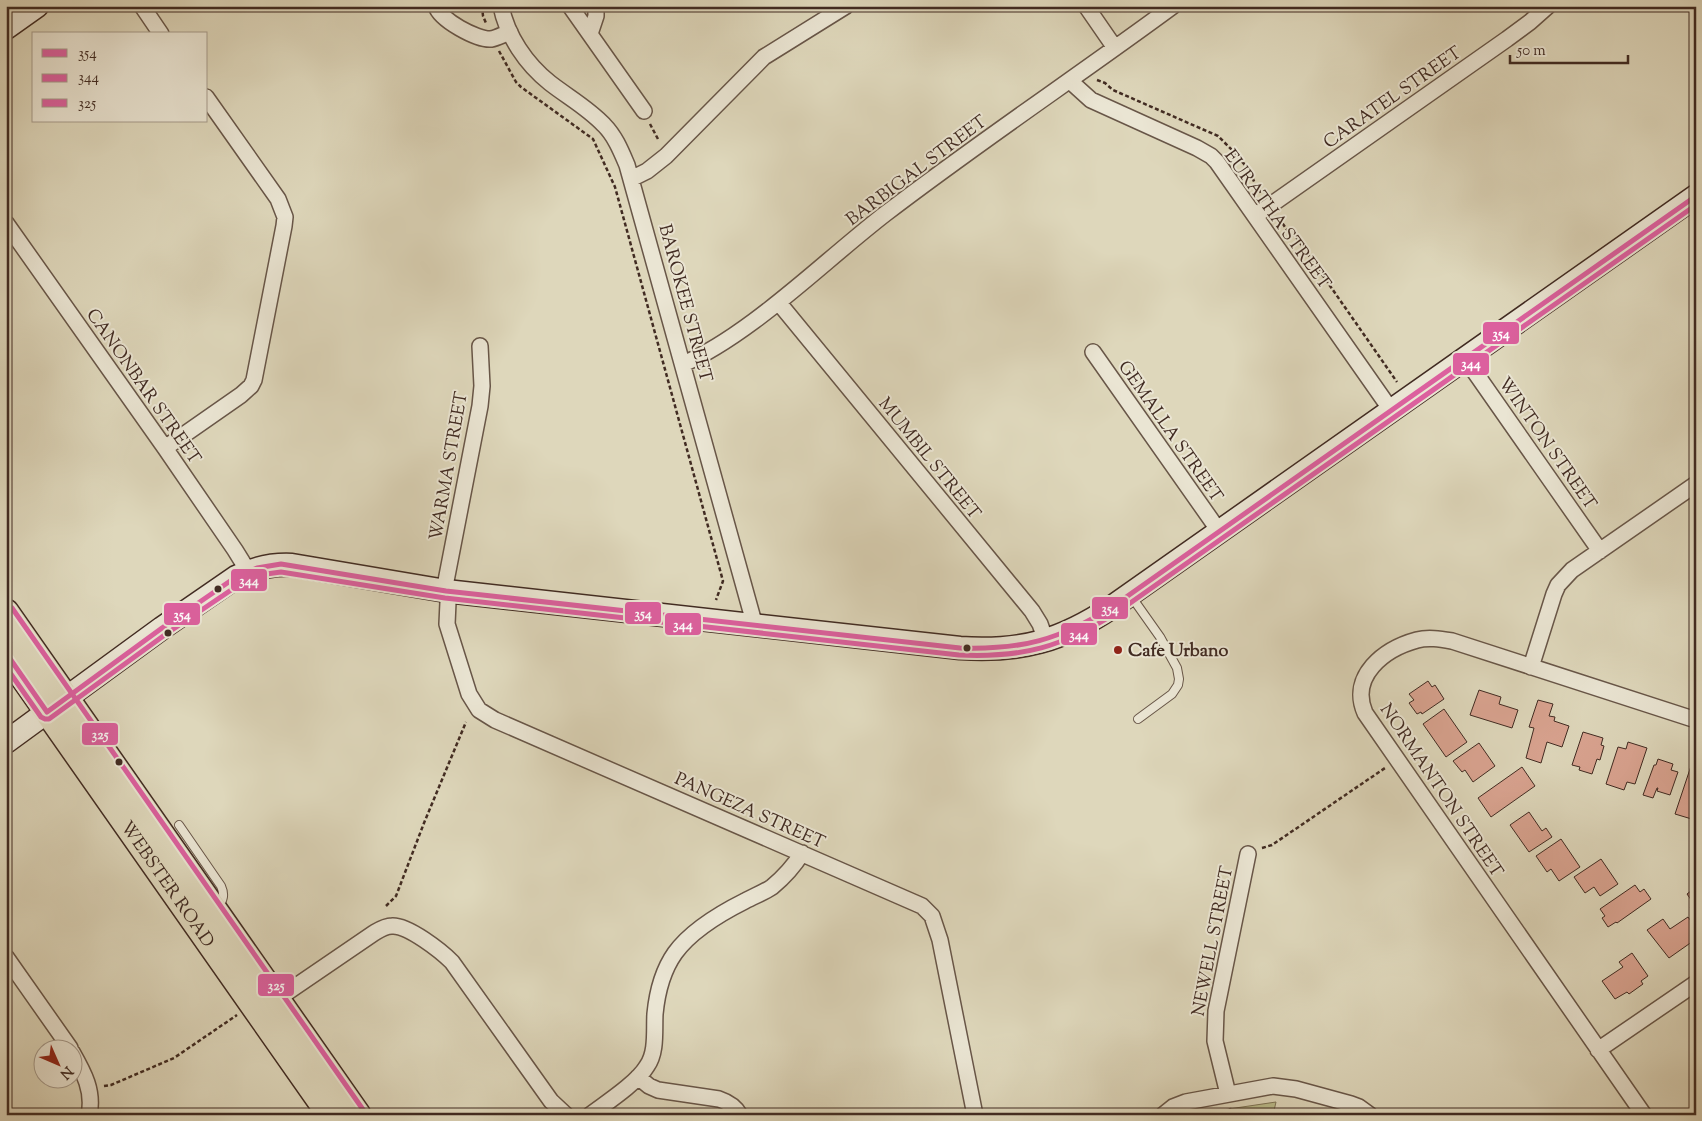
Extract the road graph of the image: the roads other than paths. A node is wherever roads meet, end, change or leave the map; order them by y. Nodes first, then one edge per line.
1 (37, 6) edge
2 (142, 6) edge
3 (436, 6) edge
4 (502, 6) edge
5 (570, 6) edge
6 (596, 6) edge
7 (846, 6) edge
8 (1086, 6) edge
9 (1173, 6) edge
10 (1548, 6) edge
11 (6, 28) edge
12 (160, 32) edge
13 (510, 32) junction
14 (590, 34) junction
15 (1115, 48) junction
16 (1070, 81) junction
17 (208, 100) edge
18 (644, 111) road end
19 (632, 179) junction
20 (1696, 196) edge
21 (1255, 216) junction
22 (6, 223) edge
23 (779, 303) junction
24 (480, 346) dead end
25 (1093, 352) dead end
26 (1465, 358) junction
27 (683, 364) junction
28 (1391, 410) junction
29 (165, 448) junction
30 (1696, 484) edge
31 (1218, 531) junction
32 (1600, 550) junction
33 (248, 571) junction
34 (446, 592) junction
35 (1130, 594) junction
36 (6, 612) edge
37 (755, 626) junction
38 (1046, 641) junction
39 (6, 653) edge
40 (1530, 667) junction
41 (56, 705) junction
42 (1138, 719) dead end
43 (1696, 720) edge
44 (6, 742) edge
45 (179, 825) dead end
46 (802, 853) junction
47 (1248, 854) road end
48 (215, 912) junction
49 (8, 964) edge
50 (1696, 983) edge
51 (263, 1005) junction
52 (63, 1038) edge
53 (1598, 1050) junction
54 (82, 1069) edge
55 (638, 1077) junction
56 (1228, 1094) junction
57 (89, 1115) edge
58 (330, 1115) edge
59 (358, 1115) edge
60 (566, 1115) edge
61 (590, 1115) edge
62 (740, 1115) edge
63 (975, 1115) edge
64 (1163, 1115) edge
65 (1370, 1115) edge
66 (1644, 1115) edge

1 - 11 street
2 - 12 street
3 - 13 street
4 - 13 street, BAROKEE STREET
5 - 14 street
6 - 14 street
7 - 19 street
8 - 15 street
9 - 15 street, BARBIGAL STREET
10 - 21 street, CARATEL STREET
13 - 19 street, BAROKEE STREET
14 - 18 street
15 - 16 street, BARBIGAL STREET
16 - 21 street, EURATHA STREET
16 - 23 street, BARBIGAL STREET
17 - 29 street
19 - 27 street, BAROKEE STREET
20 - 26 street
21 - 28 street, EURATHA STREET
22 - 29 street, CANONBAR STREET
23 - 27 street, BARBIGAL STREET
23 - 38 street, MUMBIL STREET
24 - 34 street, WARMA STREET
25 - 31 street, GEMALLA STREET
26 - 28 street
26 - 32 street, WINTON STREET
27 - 37 street, BAROKEE STREET
28 - 31 street
29 - 33 street, CANONBAR STREET
30 - 32 street
31 - 35 street
32 - 40 street
33 - 34 street
33 - 41 street
34 - 37 street
34 - 46 street, PANGEZA STREET
35 - 38 street
35 - 42 lane
36 - 41 main road, WEBSTER ROAD
37 - 38 street
39 - 41 main road, WEBSTER ROAD
40 - 43 street, NORMANTON STREET
40 - 53 street, NORMANTON STREET
41 - 44 street
41 - 48 main road, WEBSTER ROAD
41 - 51 main road, WEBSTER ROAD
45 - 48 lane, WEBSTER ROAD
46 - 55 street
46 - 63 street, PANGEZA STREET
47 - 56 street, NEWELL STREET
48 - 51 main road, WEBSTER ROAD
49 - 52 street
50 - 53 street
51 - 58 main road, WEBSTER ROAD
51 - 59 main road, WEBSTER ROAD
51 - 60 street
53 - 66 street, NORMANTON STREET
54 - 57 street
55 - 61 street
55 - 62 street
56 - 64 street
56 - 65 street

